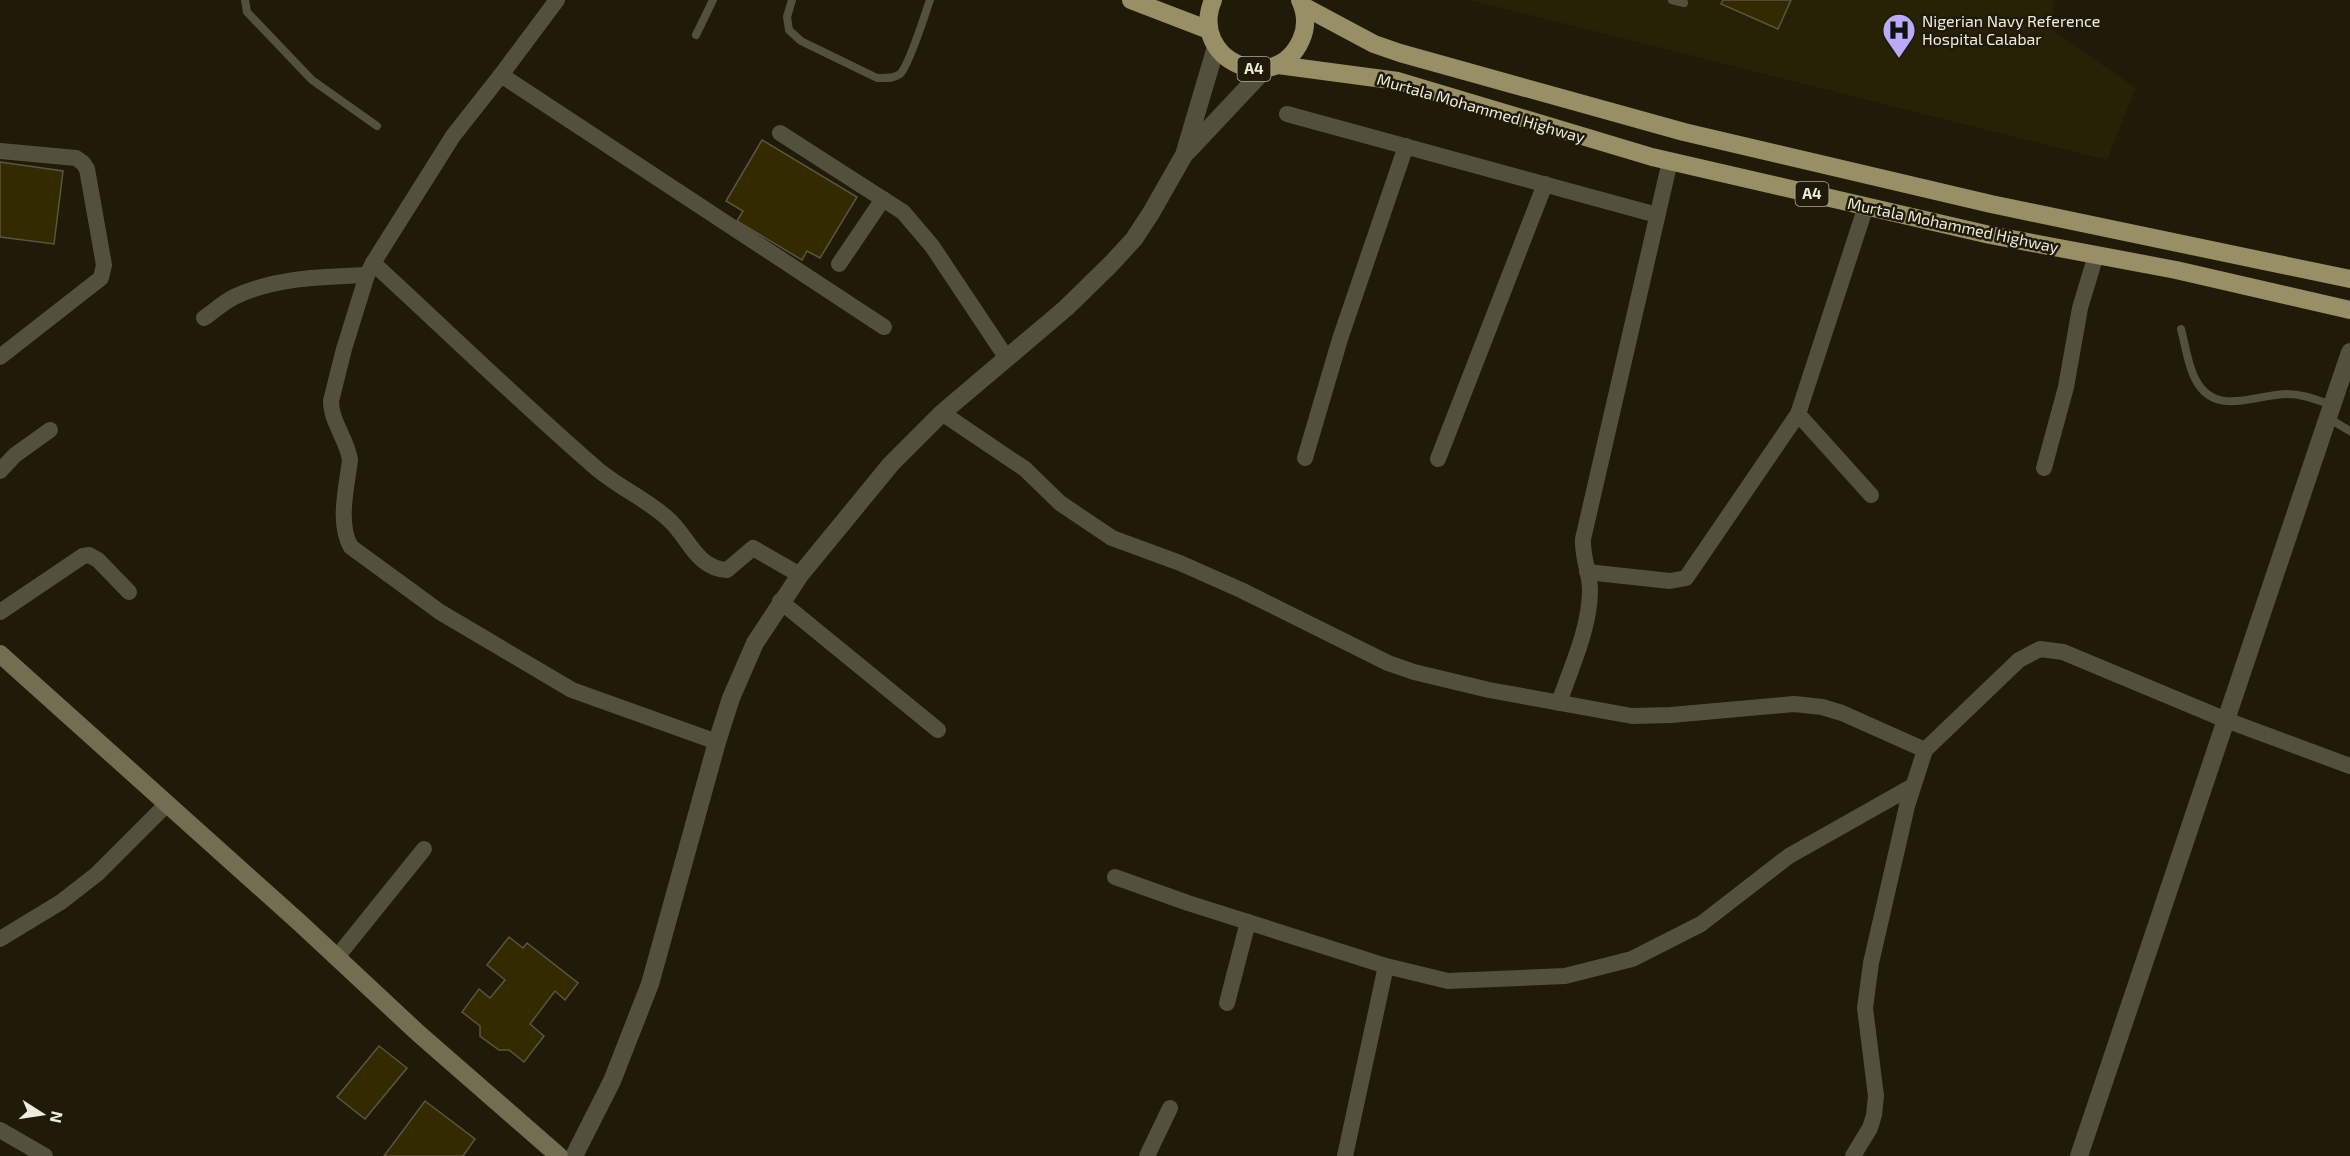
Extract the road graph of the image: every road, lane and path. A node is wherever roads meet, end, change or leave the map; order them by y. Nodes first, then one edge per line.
1 (245, 0) edge
2 (557, 0) edge
3 (712, 0) edge
4 (792, 0) edge
5 (930, 0) edge
6 (1131, 0) edge
7 (1213, 0) edge
8 (1672, 0) edge
9 (1302, 3) edge
10 (1684, 3) dead end
11 (1209, 30) junction
12 (696, 35) dead end
13 (1216, 47) junction
14 (1272, 66) junction
15 (501, 75) junction
16 (1287, 114) dead end
17 (377, 126) dead end
18 (780, 133) dead end
19 (1406, 147) junction
20 (0, 151) edge
21 (1184, 155) junction
22 (1670, 161) junction
23 (1545, 184) junction
24 (883, 199) junction
25 (1866, 206) junction
26 (1657, 215) junction
27 (2096, 255) junction
28 (839, 264) dead end
29 (370, 269) junction
30 (2350, 279) edge
31 (2350, 310) edge
32 (204, 318) dead end
33 (884, 327) dead end
34 (2181, 329) dead end
35 (2350, 352) edge
36 (0, 357) edge
37 (1006, 357) junction
38 (2345, 382) edge
39 (2330, 411) junction
40 (942, 413) junction
41 (1798, 414) junction
42 (50, 430) dead end
43 (2350, 431) edge
44 (1305, 458) dead end
45 (1438, 459) dead end
46 (2044, 468) dead end
47 (0, 471) edge
48 (1871, 495) dead end
49 (1587, 572) junction
50 (800, 575) junction
51 (129, 592) dead end
52 (780, 601) junction
53 (0, 612) edge
54 (0, 654) edge
55 (1559, 702) junction
56 (2226, 720) junction
57 (938, 730) dead end
58 (717, 742) junction
59 (1925, 750) junction
60 (2350, 766) edge
61 (1914, 786) junction
62 (167, 804) junction
63 (424, 849) dead end
64 (1115, 877) dead end
65 (1248, 922) junction
66 (0, 939) edge
67 (336, 957) junction
68 (1386, 966) junction
69 (1227, 1003) dead end
70 (1170, 1108) dead end
71 (0, 1130) edge
72 (45, 1156) edge
73 (559, 1156) edge
74 (574, 1156) edge
75 (1147, 1156) edge
76 (1345, 1156) edge
77 (1853, 1156) edge
78 (2079, 1156) edge

1 - 17 lane
2 - 15 street
3 - 12 lane
4 - 5 lane
6 - 11 highway
7 - 11 highway, A4
8 - 10 lane
9 - 14 highway, A4
9 - 30 highway, Murtala Mohammed Highway / A4
11 - 13 highway, A4
13 - 14 highway, A4
13 - 21 street
14 - 21 street
14 - 22 highway, Murtala Mohammed Highway / A4
15 - 29 street
15 - 33 street
16 - 19 street
18 - 24 street
19 - 23 street
19 - 44 street
20 - 36 street
21 - 37 street
22 - 25 highway, Murtala Mohammed Highway / A4
22 - 26 street
23 - 26 street
23 - 45 street
24 - 28 street
24 - 37 street
25 - 27 highway, Murtala Mohammed Highway / A4
25 - 41 street
26 - 49 street
27 - 31 highway, Murtala Mohammed Highway / A4
27 - 46 street
29 - 32 street
29 - 50 street
29 - 58 street
34 - 39 lane
35 - 38 street
37 - 40 street
38 - 39 street
39 - 43 lane
39 - 56 street
40 - 50 street
40 - 55 street
41 - 48 street
41 - 49 street
42 - 47 street
49 - 55 street
50 - 52 street
51 - 53 street
52 - 57 street
52 - 58 street
54 - 62 main road
55 - 59 street
56 - 59 street
56 - 60 street
56 - 78 street
58 - 74 street
59 - 61 street
61 - 68 street
61 - 77 street
62 - 66 street
62 - 67 main road
63 - 67 street
64 - 65 street
65 - 68 street
65 - 69 street
67 - 73 main road
68 - 76 street
70 - 75 street
71 - 72 street

